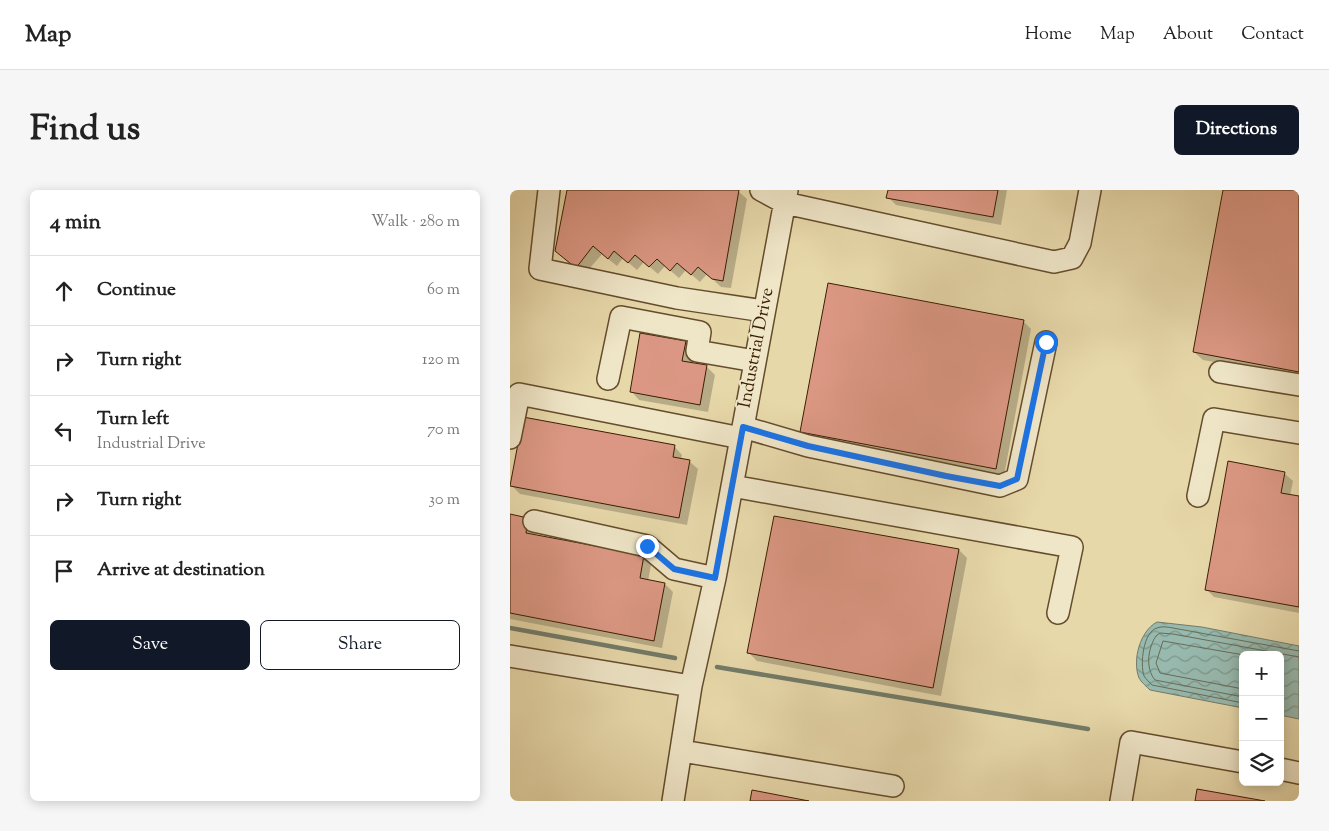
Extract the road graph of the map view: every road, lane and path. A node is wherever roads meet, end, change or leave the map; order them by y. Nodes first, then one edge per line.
1 (549, 190) edge
2 (761, 190) edge
3 (1090, 190) edge
4 (786, 197) edge
5 (764, 311) junction
6 (1046, 342) dead end
7 (755, 361) junction
8 (1220, 372) dead end
9 (608, 380) dead end
10 (1299, 385) edge
11 (742, 432) junction
12 (1299, 433) edge
13 (510, 438) edge
14 (732, 486) junction
15 (1198, 496) dead end
16 (534, 521) dead end
17 (715, 578) junction
18 (1058, 613) dead end
19 (510, 656) edge
20 (691, 686) junction
21 (682, 751) junction
22 (1239, 761) edge
23 (1284, 770) edge
24 (1299, 773) edge
25 (893, 786) dead end
26 (673, 801) edge
27 (1121, 801) edge

1 - 5 street
2 - 4 street
3 - 4 street
4 - 5 street, Industrial Drive
5 - 7 street, Industrial Drive
6 - 11 street
7 - 9 street
7 - 11 street, Industrial Drive
8 - 10 street
11 - 13 street
11 - 14 street, Industrial Drive
12 - 15 street
14 - 17 street, Industrial Drive
14 - 18 street
16 - 17 street
17 - 20 street, Industrial Drive
19 - 20 street
20 - 21 street, Industrial Drive
21 - 25 street
21 - 26 street, Industrial Drive
22 - 27 street
23 - 24 street

